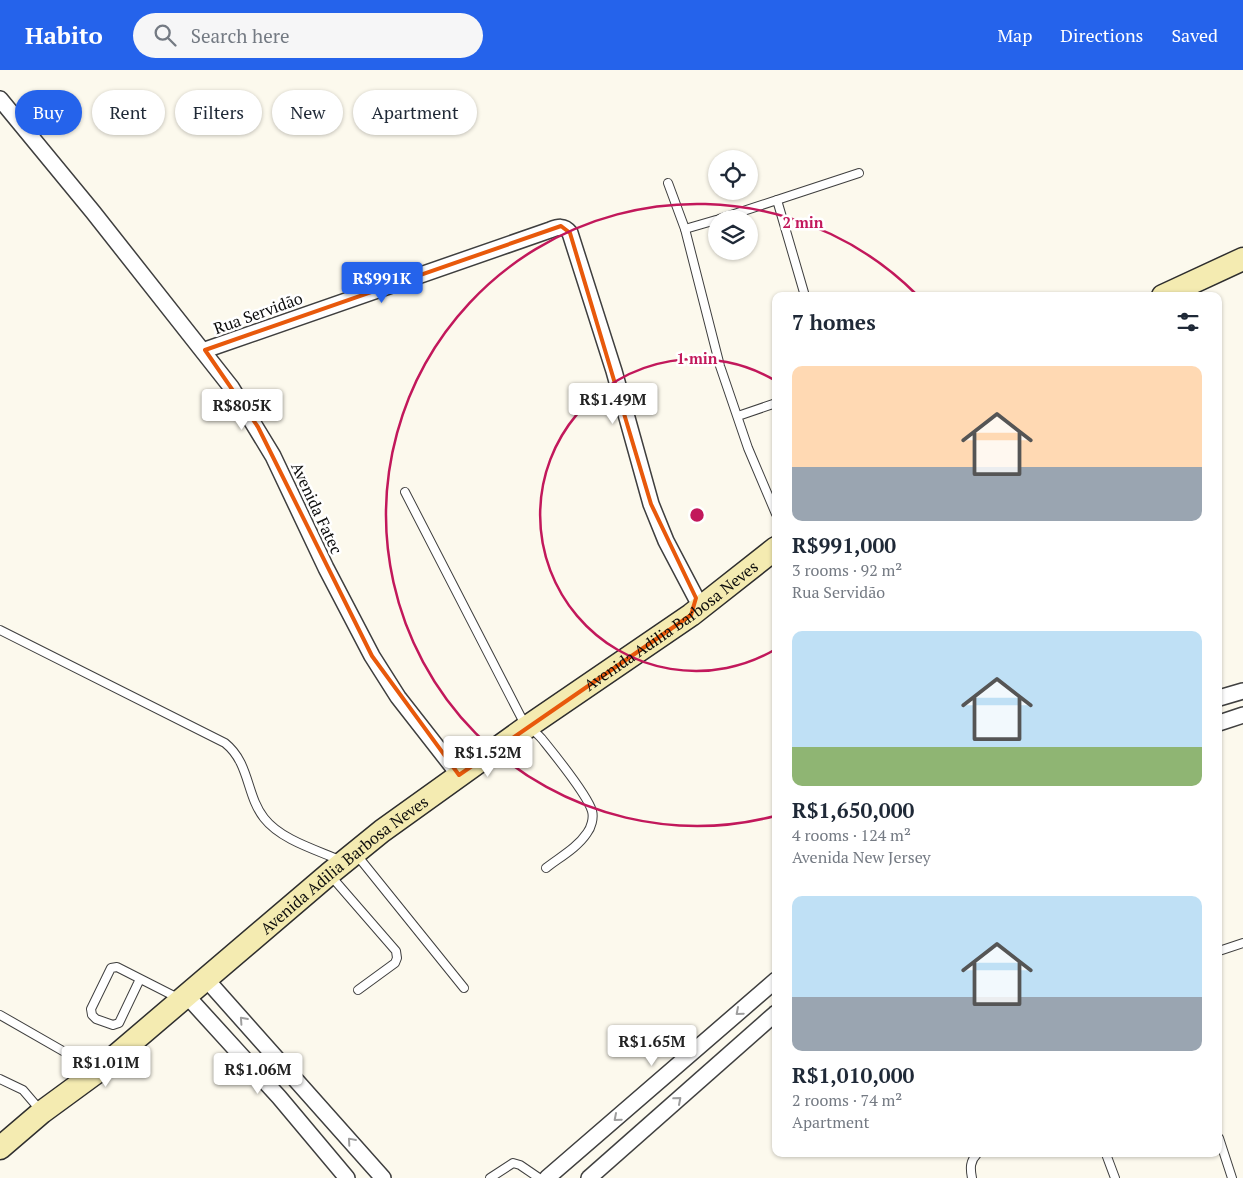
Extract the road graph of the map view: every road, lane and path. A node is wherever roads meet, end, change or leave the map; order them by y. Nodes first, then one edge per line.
1 (0, 99) edge
2 (859, 173) dead end
3 (668, 183) dead end
4 (777, 200) junction
5 (746, 210) edge
6 (708, 222) edge
7 (685, 230) junction
8 (1243, 259) edge
9 (804, 292) edge
10 (1172, 292) edge
11 (204, 350) junction
12 (772, 404) edge
13 (738, 416) junction
14 (405, 492) dead end
15 (772, 505) edge
16 (772, 551) edge
17 (693, 606) junction
18 (0, 630) edge
19 (1243, 692) edge
20 (1222, 697) edge
21 (1243, 715) edge
22 (1222, 722) edge
23 (527, 727) junction
24 (459, 775) junction
25 (343, 863) junction
26 (546, 868) dead end
27 (1243, 943) edge
28 (1222, 950) edge
29 (140, 979) junction
30 (206, 979) junction
31 (772, 983) edge
32 (464, 988) dead end
33 (358, 990) dead end
34 (185, 998) junction
35 (0, 1015) edge
36 (772, 1017) edge
37 (98, 1071) junction
38 (0, 1079) edge
39 (298, 1081) junction
40 (279, 1097) junction
41 (42, 1112) junction
42 (1222, 1147) edge
43 (0, 1148) edge
44 (974, 1157) edge
45 (1107, 1157) edge
46 (347, 1178) edge
47 (383, 1178) edge
48 (490, 1178) edge
49 (539, 1178) edge
50 (547, 1178) edge
51 (589, 1178) edge
52 (972, 1178) edge
53 (1114, 1178) edge
54 (1232, 1178) edge

1 - 11 street, Avenida Fatec
2 - 4 lane
3 - 7 lane
4 - 5 lane
4 - 9 lane
6 - 7 lane
7 - 13 lane
8 - 10 street
11 - 17 street, Rua Servidão
11 - 24 street, Avenida Fatec
12 - 13 lane
13 - 15 lane
14 - 23 lane
16 - 17 street, Avenida Adilia Barbosa Neves
17 - 23 street, Avenida Adilia Barbosa Neves
18 - 25 lane
19 - 20 street
21 - 22 street
23 - 24 street, Avenida Adilia Barbosa Neves
23 - 26 lane
24 - 25 street, Avenida Adilia Barbosa Neves
25 - 30 street, Avenida Adilia Barbosa Neves
25 - 32 lane
25 - 33 lane
27 - 28 lane
29 - 29 lane
29 - 34 lane
30 - 34 street, Avenida Adilia Barbosa Neves
39 -> 30 street
31 -> 50 street
34 - 37 street, Avenida Adilia Barbosa Neves
34 - 40 street
35 - 37 lane
51 -> 36 street
37 - 41 street, Avenida Adilia Barbosa Neves
38 - 41 lane
39 - 40 street
47 -> 39 street
40 - 46 street
41 - 43 street, Avenida Adilia Barbosa Neves
42 - 54 lane
44 - 52 lane
45 - 53 lane
48 - 49 lane

